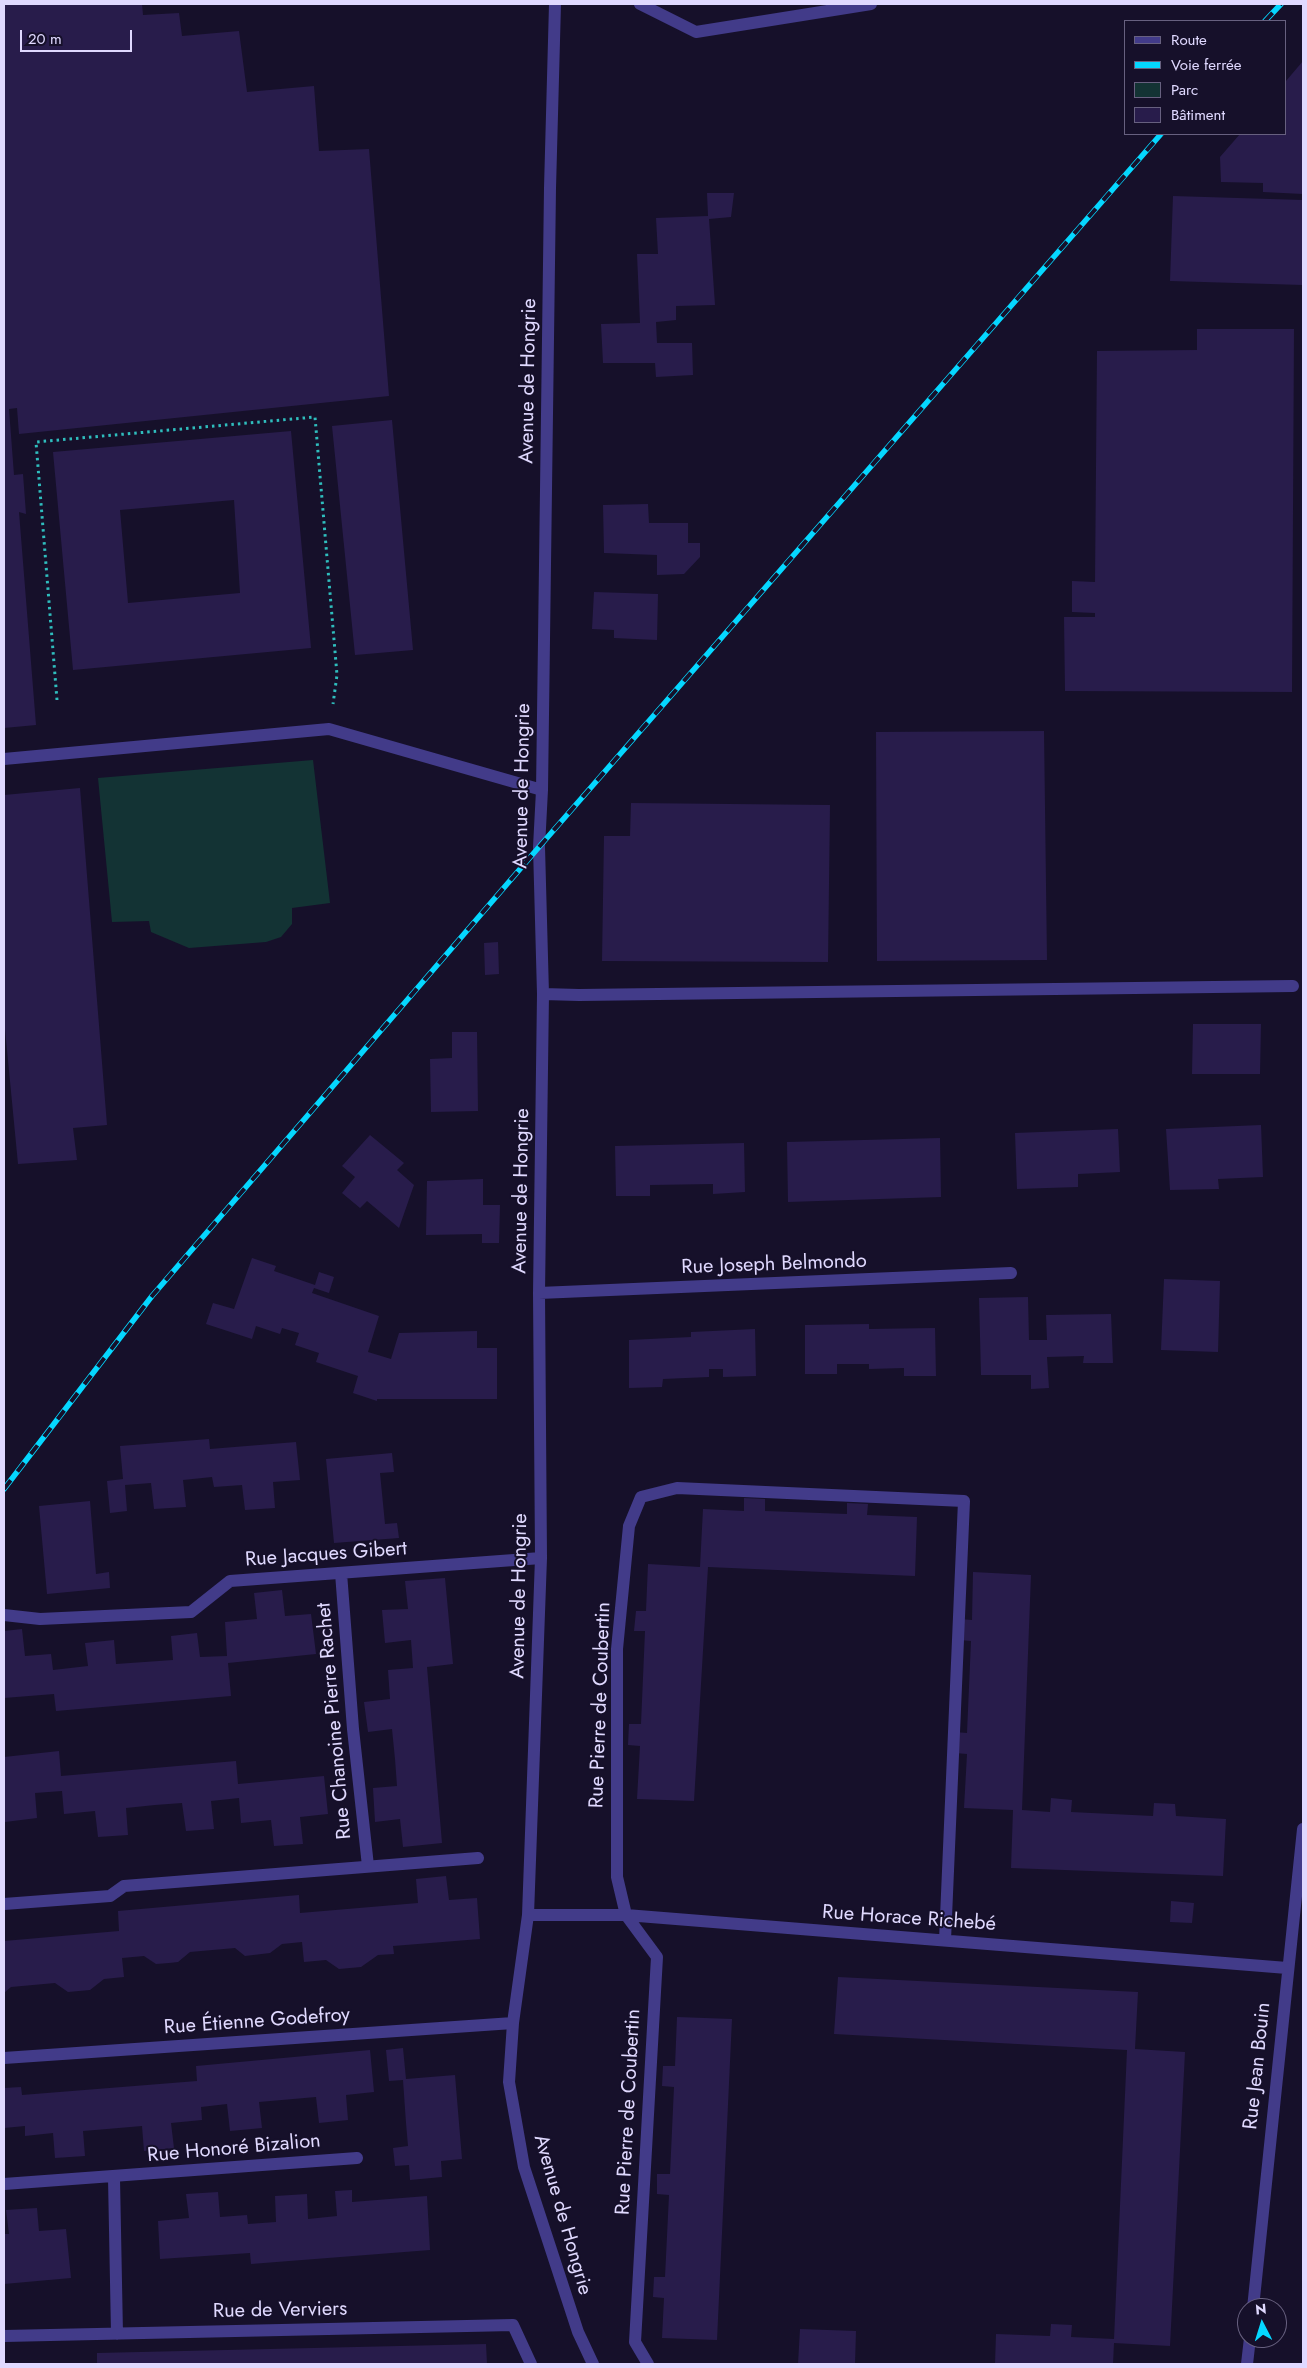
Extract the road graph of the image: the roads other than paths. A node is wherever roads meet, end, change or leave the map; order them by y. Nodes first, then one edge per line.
1 (555, 4) edge
2 (640, 4) edge
3 (872, 4) edge
4 (4, 759) edge
5 (542, 790) junction
6 (1293, 986) dead end
7 (543, 994) junction
8 (1011, 1274) dead end
9 (539, 1293) junction
10 (541, 1558) junction
11 (340, 1573) junction
12 (4, 1615) edge
13 (1303, 1829) edge
14 (478, 1858) dead end
15 (368, 1866) junction
16 (4, 1904) edge
17 (528, 1915) junction
18 (626, 1915) junction
19 (945, 1940) junction
20 (1287, 1968) junction
21 (513, 2023) junction
22 (4, 2058) edge
23 (357, 2158) dead end
24 (114, 2178) junction
25 (4, 2184) edge
26 (1253, 2298) edge
27 (117, 2334) junction
28 (4, 2336) edge
29 (1249, 2348) edge
30 (531, 2364) edge
31 (593, 2364) edge
32 (648, 2364) edge
33 (1247, 2364) edge

1 - 5 street, Avenue de Hongrie
2 - 3 street
4 - 5 street
5 - 7 street, Avenue de Hongrie
6 - 7 street
7 - 9 street, Avenue de Hongrie
8 - 9 street, Rue Joseph Belmondo
9 - 10 street, Avenue de Hongrie
10 - 11 street, Rue Jacques Gibert
10 - 17 street, Avenue de Hongrie
11 - 12 street, Rue Jacques Gibert
11 - 15 street, Rue Chanoine Pierre Rachet
13 - 20 street, Rue Jean Bouin
14 - 15 street, Rue Chanoine Pierre Rachet
15 - 16 street, Rue Chanoine Pierre Rachet
17 - 18 street, Rue Horace Richebé
17 - 21 street, Avenue de Hongrie
18 - 19 street, Rue Horace Richebé
18 - 19 street, Rue Pierre de Coubertin
18 - 32 street, Rue Pierre de Coubertin
19 - 20 street, Rue Horace Richebé
20 - 26 street, Rue Jean Bouin
21 - 22 street, Rue Étienne Godefroy
21 - 31 street, Avenue de Hongrie
23 - 24 street, Rue Honoré Bizalion
24 - 25 street, Rue Honoré Bizalion
24 - 27 street
27 - 28 street, Rue de Verviers
27 - 30 street, Rue de Verviers
29 - 33 street

